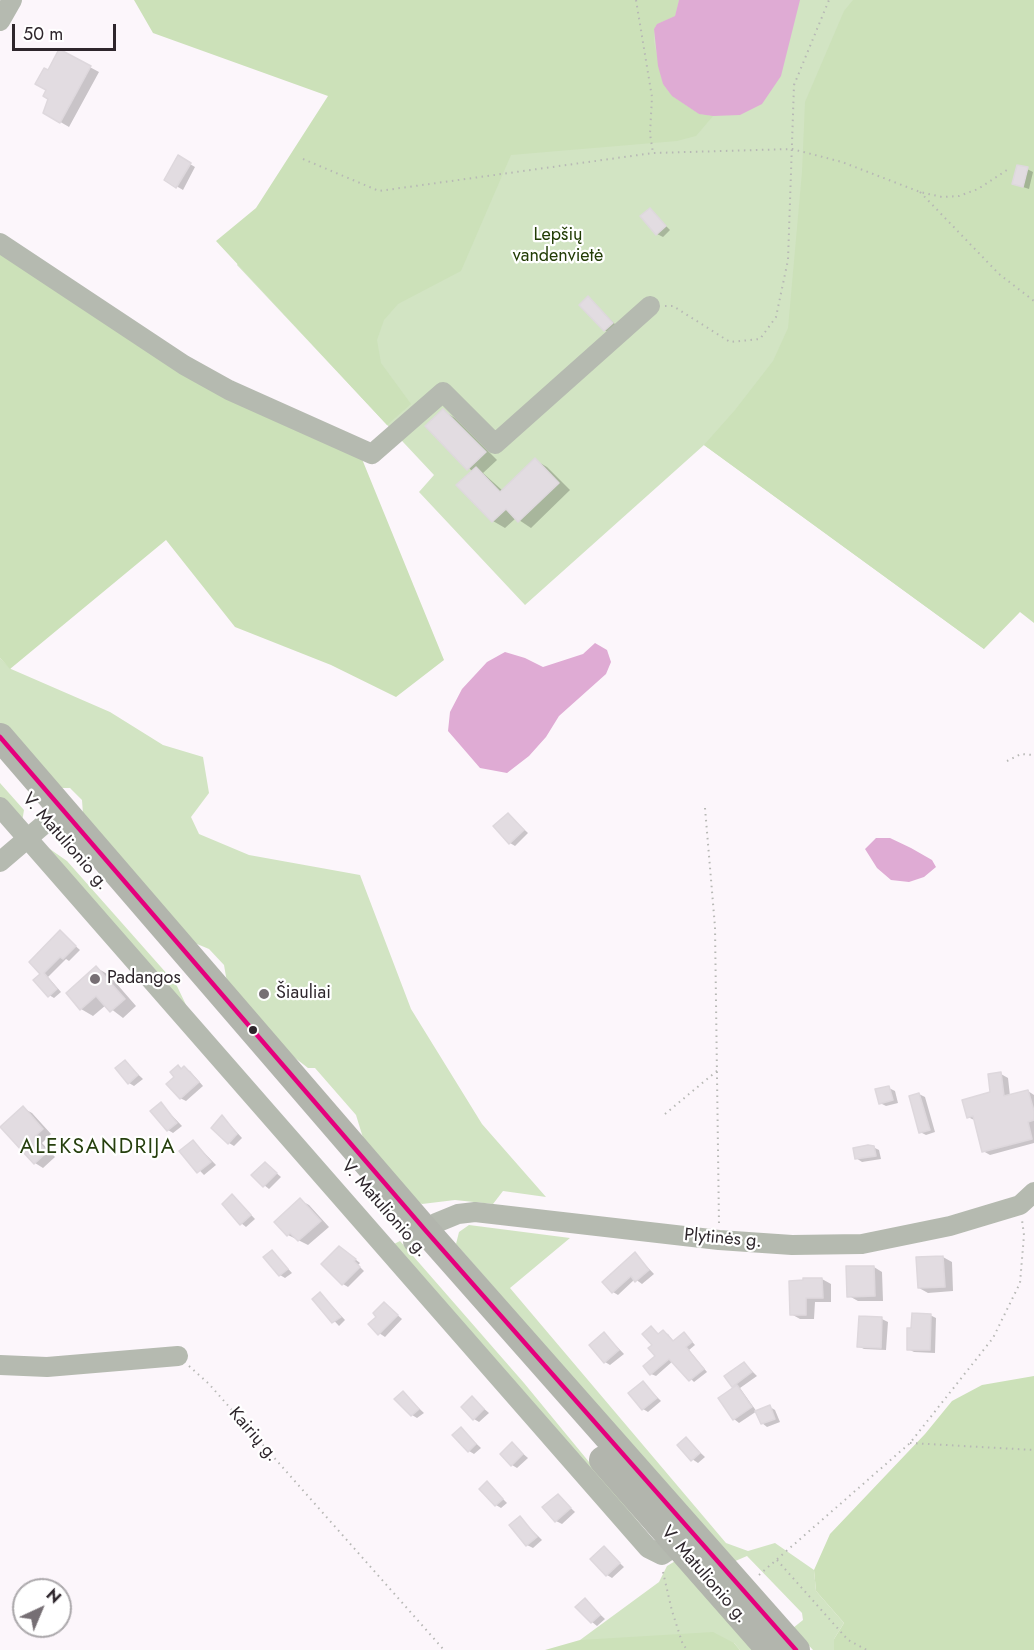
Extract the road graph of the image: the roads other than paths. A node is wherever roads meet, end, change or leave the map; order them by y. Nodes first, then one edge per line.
1 (12, 0) edge
2 (0, 21) edge
3 (0, 243) edge
4 (650, 306) road end
5 (0, 737) edge
6 (0, 767) edge
7 (0, 807) edge
8 (46, 823) junction
9 (0, 862) edge
10 (1029, 1199) edge
11 (419, 1237) junction
12 (177, 1356) road end
13 (0, 1365) edge
14 (670, 1550) junction
15 (770, 1650) edge
16 (796, 1650) edge

1 - 2 street
3 - 4 street
5 - 8 highway, V. Matulionio g.
6 - 8 highway, V. Matulionio g.
7 - 8 street
8 - 9 street
8 - 11 highway, V. Matulionio g.
8 - 14 street
10 - 11 street, Plytinės g.
11 - 14 highway, V. Matulionio g.
11 - 16 highway, V. Matulionio g.
12 - 13 street
14 - 15 highway, V. Matulionio g.

